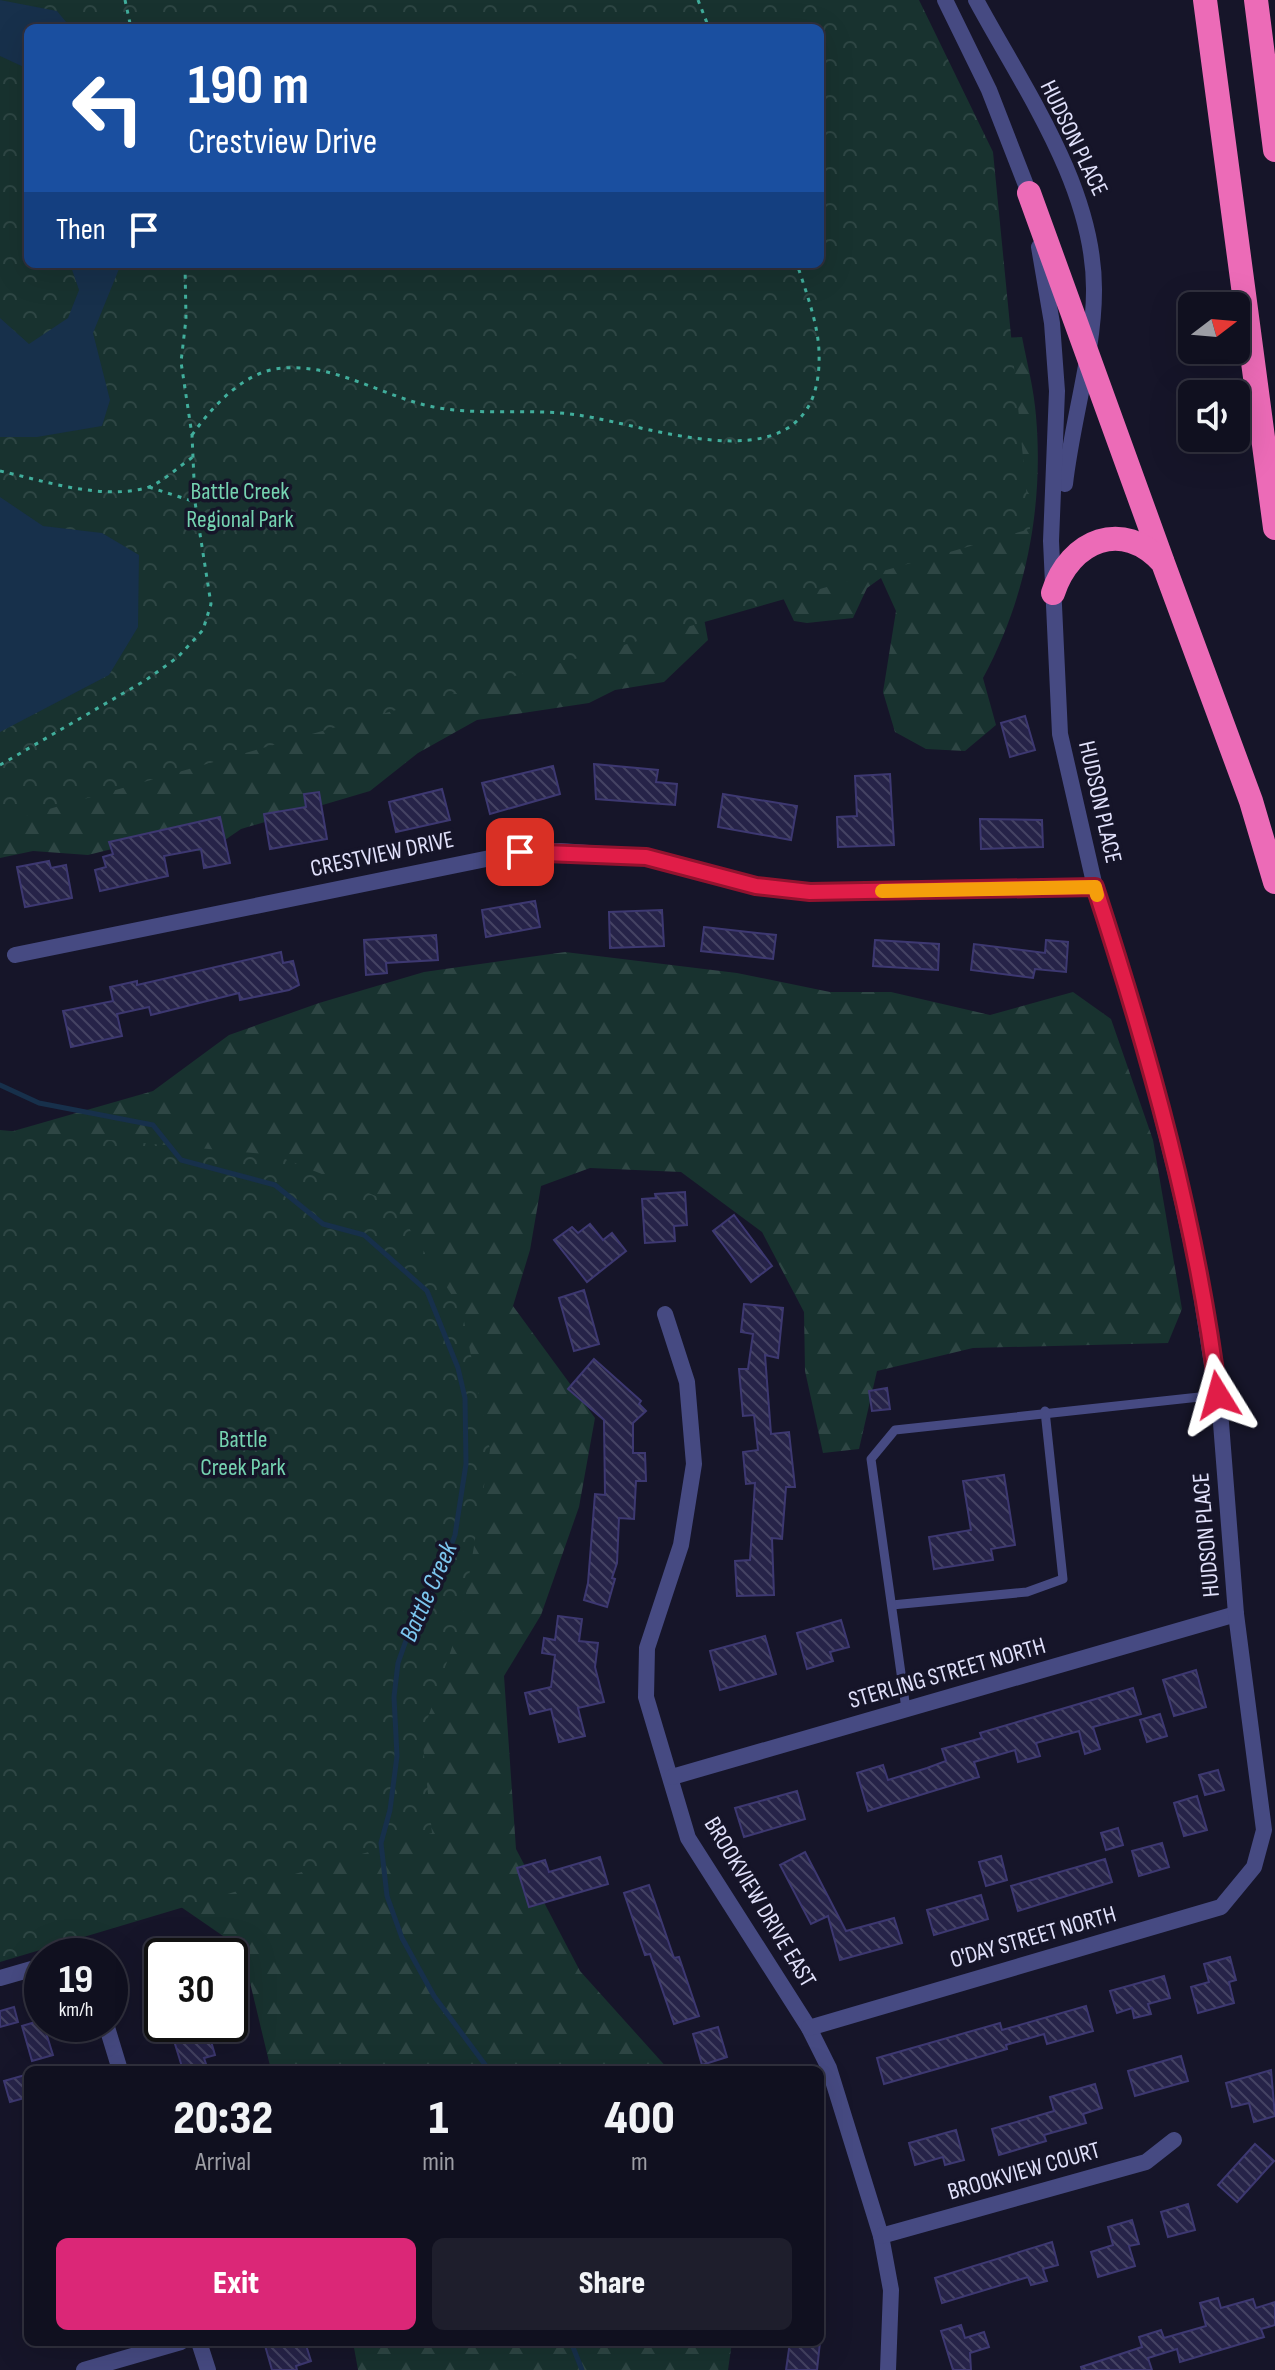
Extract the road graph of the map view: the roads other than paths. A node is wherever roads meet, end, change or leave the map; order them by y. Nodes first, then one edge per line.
1 (945, 0) edge
2 (976, 0) edge
3 (1205, 0) edge
4 (1256, 2) edge
5 (1275, 50) edge
6 (1275, 150) edge
7 (1029, 193) junction
8 (1087, 354) junction
9 (1275, 528) edge
10 (1163, 563) junction
11 (1053, 593) junction
12 (1275, 882) edge
13 (1095, 887) junction
14 (15, 955) dead end
15 (665, 1314) dead end
16 (1218, 1395) junction
17 (1045, 1411) junction
18 (892, 1605) junction
19 (1236, 1614) junction
20 (906, 1709) junction
21 (672, 1777) junction
22 (1254, 1867) joint
23 (24, 1971) edge
24 (0, 1978) edge
25 (809, 2028) junction
26 (111, 2042) edge
27 (119, 2066) edge
28 (1174, 2140) dead end
29 (881, 2236) junction
30 (167, 2346) edge
31 (200, 2346) edge
32 (84, 2370) edge
33 (208, 2370) edge
34 (888, 2370) edge

1 - 7 street, HUDSON PLACE
2 - 8 street, HUDSON PLACE
3 - 9 highway
4 - 5 highway
4 - 6 highway
7 - 8 highway
7 - 11 street, HUDSON PLACE
8 - 10 highway
8 - 11 street, HUDSON PLACE
10 - 11 highway
10 - 12 highway
11 - 13 street, HUDSON PLACE
13 - 14 street, CRESTVIEW DRIVE
13 - 16 street, HUDSON PLACE
15 - 21 street, BROOKVIEW DRIVE EAST
16 - 17 lane
16 - 19 street, HUDSON PLACE
17 - 18 lane
17 - 18 lane
18 - 20 lane
19 - 20 street, STERLING STREET NORTH
19 - 22 street, HUDSON PLACE
20 - 21 street, STERLING STREET NORTH
21 - 25 street, BROOKVIEW DRIVE EAST
22 - 25 street, O'DAY STREET NORTH
23 - 24 street
25 - 29 street, BROOKVIEW DRIVE EAST
26 - 27 street
28 - 29 street, BROOKVIEW COURT
29 - 34 street, BROOKVIEW DRIVE EAST
30 - 32 street
31 - 33 street

